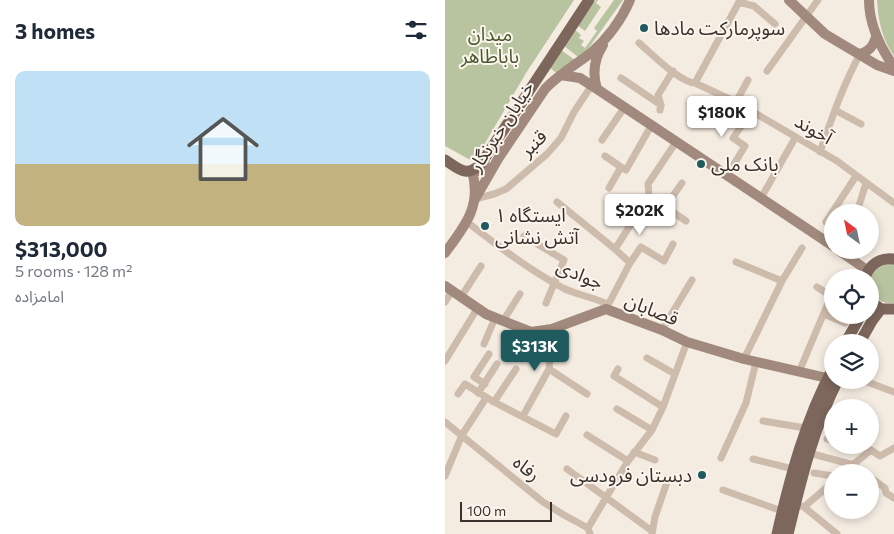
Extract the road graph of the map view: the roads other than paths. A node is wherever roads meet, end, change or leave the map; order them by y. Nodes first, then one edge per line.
1 (589, 0) edge
2 (630, 0) edge
3 (637, 0) edge
4 (789, 0) edge
5 (818, 0) edge
6 (869, 0) edge
7 (625, 13) junction
8 (806, 16) junction
9 (775, 24) dead end
10 (608, 36) junction
11 (876, 37) junction
12 (639, 43) dead end
13 (860, 54) junction
14 (894, 67) edge
15 (673, 71) junction
16 (767, 71) dead end
17 (894, 71) edge
18 (560, 75) junction
19 (621, 78) dead end
20 (748, 80) dead end
21 (695, 83) junction
22 (595, 87) junction
23 (736, 102) junction
24 (624, 108) junction
25 (835, 110) junction
26 (752, 111) junction
27 (861, 124) dead end
28 (651, 126) junction
29 (795, 138) junction
30 (603, 140) dead end
31 (676, 142) junction
32 (820, 152) junction
33 (605, 156) dead end
34 (445, 160) edge
35 (494, 166) junction
36 (621, 167) junction
37 (472, 171) junction
38 (727, 176) junction
39 (856, 176) junction
40 (682, 183) dead end
41 (865, 183) junction
42 (609, 188) dead end
43 (649, 196) junction
44 (761, 198) junction
45 (475, 199) junction
46 (557, 202) dead end
47 (838, 204) edge
48 (859, 204) edge
49 (894, 204) edge
50 (665, 207) junction
51 (467, 222) junction
52 (686, 222) dead end
53 (524, 236) dead end
54 (824, 240) edge
55 (673, 244) dead end
56 (803, 248) dead end
57 (615, 249) junction
58 (445, 253) edge
59 (893, 257) edge
60 (851, 259) edge
61 (736, 262) dead end
62 (630, 263) junction
63 (481, 266) dead end
64 (861, 269) edge
65 (870, 269) edge
66 (692, 280) dead end
67 (782, 281) junction
68 (555, 283) junction
69 (817, 287) dead end
70 (448, 288) edge
71 (824, 292) edge
72 (520, 294) dead end
73 (461, 297) junction
74 (445, 302) edge
75 (546, 304) dead end
76 (607, 307) junction
77 (477, 309) junction
78 (881, 309) joint
79 (894, 309) edge
80 (824, 314) edge
81 (499, 320) junction
82 (552, 328) junction
83 (662, 330) junction
84 (864, 334) edge
85 (687, 342) junction
86 (484, 344) dead end
87 (489, 354) dead end
88 (647, 358) dead end
89 (744, 360) junction
90 (445, 361) edge
91 (756, 362) junction
92 (497, 364) dead end
93 (516, 369) dead end
94 (549, 369) junction
95 (618, 369) dead end
96 (799, 372) junction
97 (675, 374) junction
98 (824, 375) edge
99 (485, 384) junction
100 (879, 386) edge
101 (827, 389) edge
102 (894, 392) edge
103 (478, 393) junction
104 (457, 394) dead end
105 (587, 394) dead end
106 (486, 398) junction
107 (494, 402) junction
108 (663, 407) junction
109 (617, 409) dead end
110 (523, 416) junction
111 (566, 416) dead end
112 (445, 422) edge
113 (768, 424) dead end
114 (810, 427) junction
115 (652, 430) junction
116 (462, 435) junction
117 (587, 436) dead end
118 (894, 448) edge
119 (634, 452) junction
120 (809, 453) junction
121 (866, 454) edge
122 (877, 454) edge
123 (721, 458) dead end
124 (753, 459) dead end
125 (655, 460) dead end
126 (628, 461) junction
127 (854, 464) joint
128 (567, 469) dead end
129 (793, 469) junction
130 (814, 473) dead end
131 (824, 475) edge
132 (445, 476) edge
133 (668, 479) dead end
134 (879, 484) edge
135 (723, 490) dead end
136 (824, 491) edge
137 (606, 498) junction
138 (894, 498) edge
139 (799, 505) junction
140 (782, 510) junction
141 (589, 531) edge
142 (652, 533) edge
143 (777, 534) edge
144 (788, 534) edge
145 (837, 534) edge

1 - 37 main road
2 - 7 main road
3 - 7 main road
4 - 8 main road
5 - 8 street
6 - 11 main road
7 - 10 main road
8 - 13 main road
8 - 16 street
9 - 21 street
10 - 18 main road, خیابان خبرنگار
10 - 22 main road
11 - 13 main road
11 - 14 main road
12 - 15 street, آخوند
13 - 17 main road
13 - 25 street
15 - 19 street
15 - 21 street, آخوند
18 - 22 main road
18 - 35 main road, خیابان خبرنگار
20 - 23 street
21 - 23 street, آخوند
22 - 24 main road
22 - 45 street, قنبر
23 - 26 street, آخوند
24 - 28 main road
24 - 30 street
25 - 27 street
25 - 32 street
26 - 29 street, آخوند
26 - 38 street
28 - 31 main road
28 - 36 street
29 - 32 street, آخوند
29 - 44 street
31 - 38 main road
31 - 43 street
32 - 39 street, آخوند
33 - 36 street
34 - 37 main road
35 - 37 main road
35 - 45 main road, خیابان خبرنگار
36 - 42 street
37 - 45 main road, خیابان خبرنگار
38 - 44 main road
39 - 41 street, آخوند
39 - 47 street
40 - 50 street
41 - 48 street
41 - 49 street, آخوند
43 - 50 street
43 - 57 street
44 - 54 main road
45 - 51 main road, خیابان خبرنگار
46 - 57 street
50 - 52 street
51 - 58 main road, خیابان خبرنگار
51 - 68 street, جوادی
53 - 68 street
55 - 62 street
56 - 67 street
57 - 62 street
59 - 65 main road
60 - 64 main road
61 - 67 street
62 - 76 street
63 - 73 street
66 - 83 street
67 - 89 street
68 - 75 street
68 - 76 street, جوادی
69 - 71 street
70 - 73 main road, قصابان
70 - 74 street
72 - 81 street
73 - 77 main road, قصابان
76 - 82 main road, قصابان
76 - 83 main road, قصابان
77 - 81 main road, قصابان
77 - 90 street
78 - 79 main road
78 - 84 main road
80 - 96 street
81 - 82 main road, قصابان
81 - 86 street
82 - 94 street
83 - 85 main road, قصابان
85 - 89 main road, قصابان
85 - 97 street
87 - 99 street
88 - 97 street
89 - 91 main road, قصابان
91 - 96 main road, قصابان
91 - 123 street
92 - 99 street
93 - 107 street
94 - 105 street
94 - 110 street
95 - 108 street
96 - 98 main road, قصابان
97 - 108 street
99 - 103 street
100 - 102 street
101 - 114 main road
103 - 104 street
103 - 106 street
106 - 107 street
106 - 116 street
107 - 110 street
108 - 115 street
109 - 115 street
110 - 111 street
112 - 116 street, رفاه
113 - 114 street
114 - 120 main road
114 - 129 main road
115 - 119 street
116 - 132 street
116 - 141 street, رفاه
117 - 126 street
118 - 122 street
119 - 125 street
119 - 126 street
120 - 127 street
120 - 139 main road
121 - 127 street
124 - 129 street
126 - 137 street
128 - 137 street
129 - 140 main road
130 - 131 street
133 - 142 street
134 - 138 street
135 - 140 street
136 - 139 street
137 - 141 street
137 - 142 street
139 - 144 main road
139 - 145 street
140 - 143 main road

